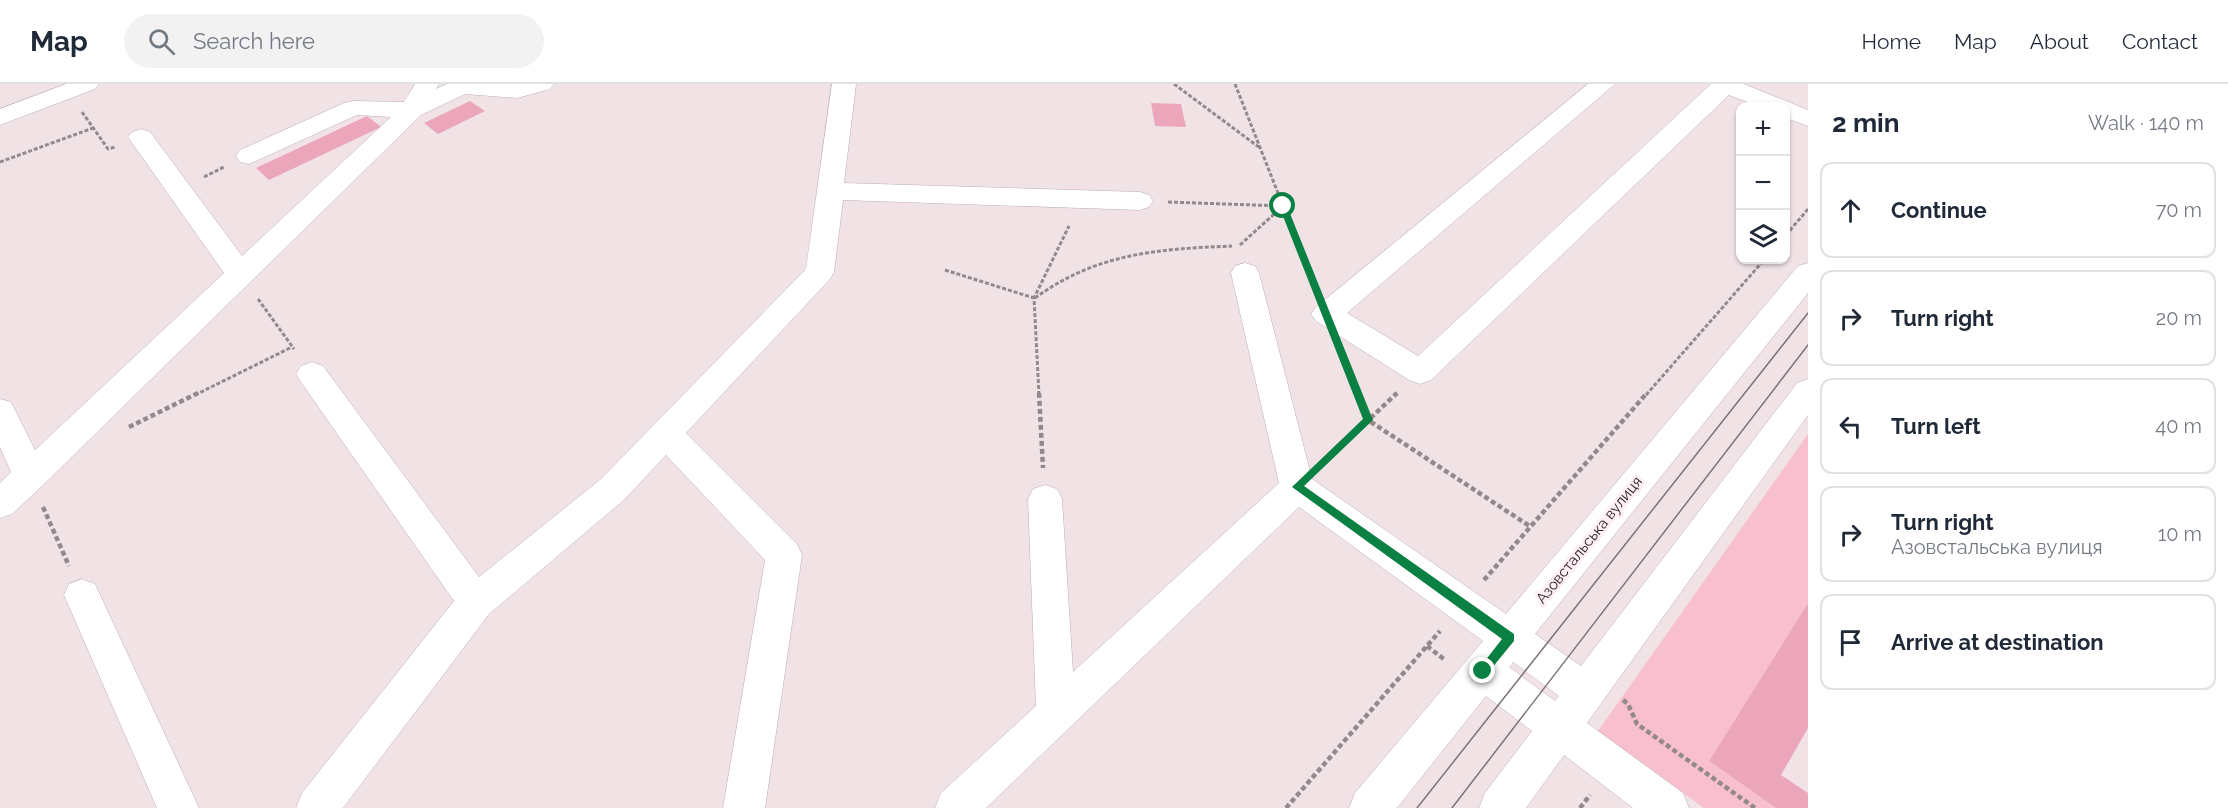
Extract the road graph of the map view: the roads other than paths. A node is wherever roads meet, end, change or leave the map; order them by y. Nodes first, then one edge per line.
1 (427, 84) edge
2 (542, 84) edge
3 (844, 84) edge
4 (1603, 84) edge
5 (463, 85) edge
6 (1724, 85) edge
7 (77, 88) edge
8 (1768, 102) edge
9 (412, 110) junction
10 (1790, 112) edge
11 (0, 118) edge
12 (1808, 118) edge
13 (141, 137) dead end
14 (249, 156) road end
15 (830, 191) junction
16 (1140, 201) road end
17 (1245, 273) dead end
18 (1808, 273) edge
19 (240, 274) junction
20 (312, 374) road end
21 (1808, 391) edge
22 (0, 411) edge
23 (665, 433) junction
24 (30, 476) junction
25 (1297, 487) junction
26 (1045, 499) road end
27 (0, 504) edge
28 (82, 595) road end
29 (476, 602) junction
30 (1510, 638) junction
31 (1483, 671) junction
32 (1586, 692) junction
33 (1056, 714) junction
34 (1560, 727) junction
35 (178, 808) edge
36 (317, 808) edge
37 (744, 808) edge
38 (956, 808) edge
39 (1370, 808) edge
40 (1500, 808) edge
41 (1668, 808) edge

1 - 9 street
2 - 5 street
3 - 15 street
4 - 6 street
5 - 9 street
6 - 8 street
7 - 11 street
9 - 14 street
9 - 19 street
10 - 12 street
13 - 19 street
15 - 16 street
15 - 23 street
17 - 25 street
18 - 30 street, Азовстальська вулиця
19 - 24 street
20 - 29 street
21 - 32 street
22 - 24 street
23 - 29 street
23 - 37 street
24 - 27 street
25 - 30 street
25 - 33 street
26 - 33 street
28 - 35 street
29 - 36 street
30 - 31 street, Азовстальська вулиця
30 - 32 street
31 - 34 street
31 - 39 street, Азовстальська вулиця
32 - 34 street
33 - 38 street
34 - 40 street
34 - 41 street

